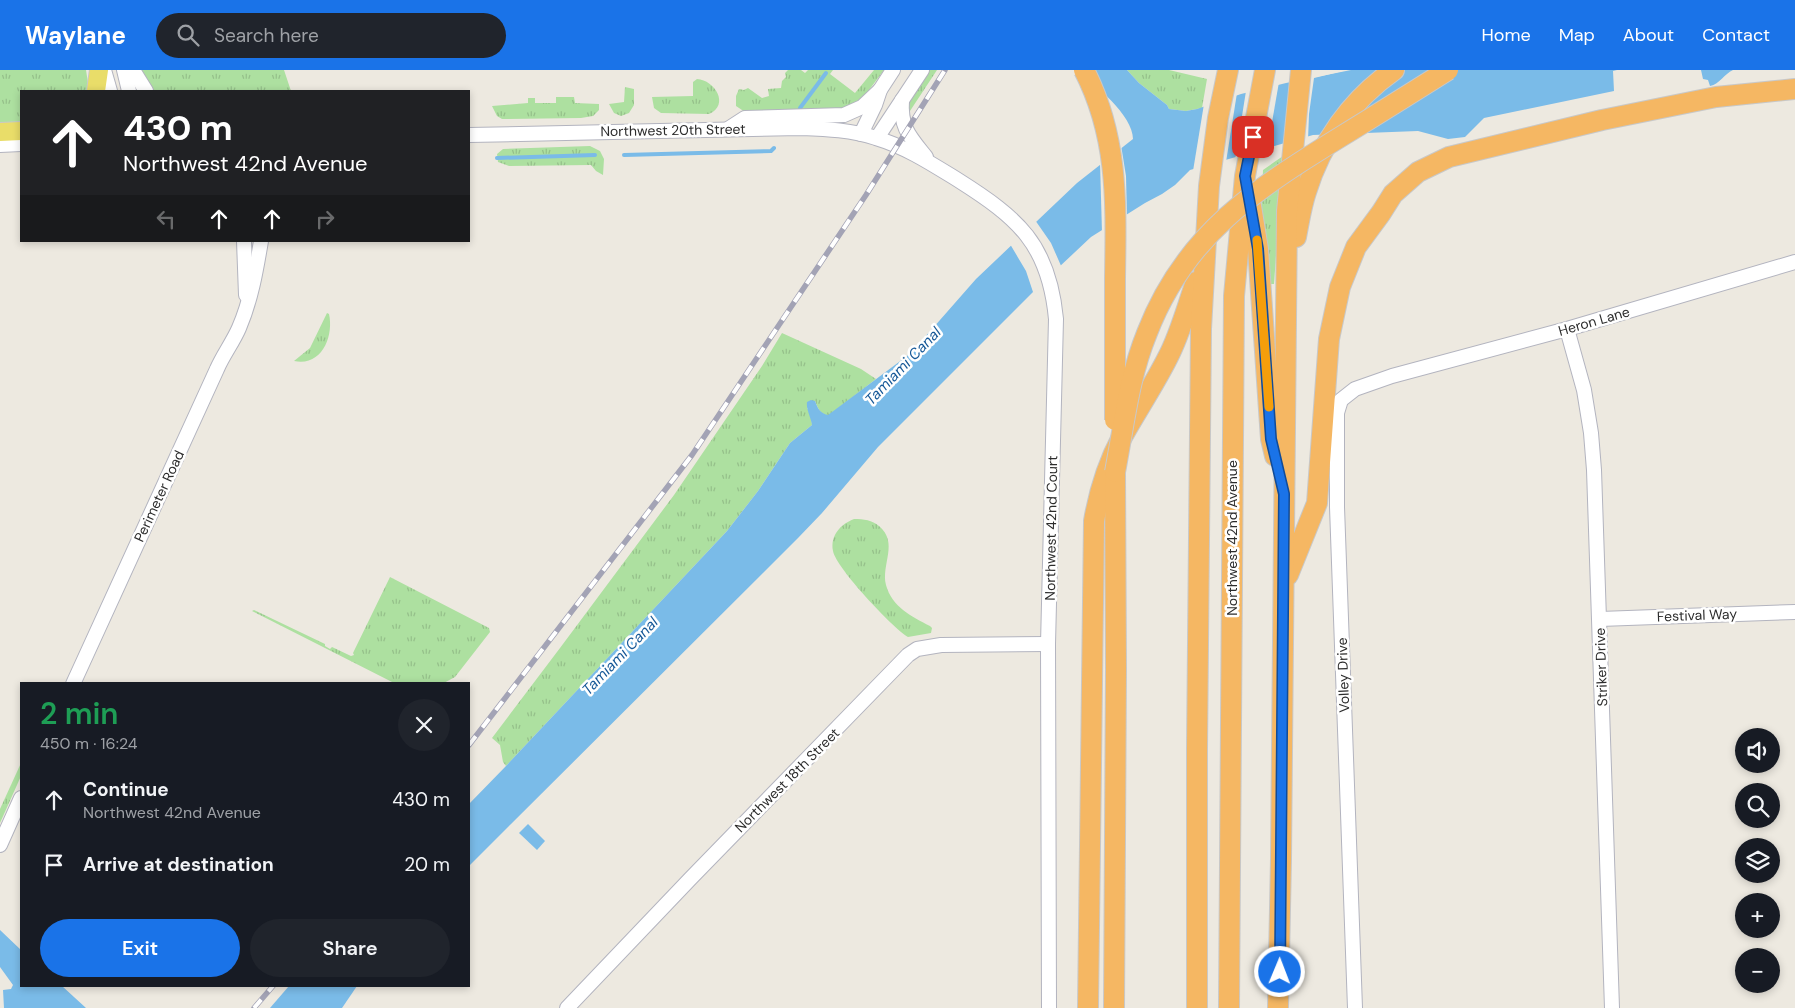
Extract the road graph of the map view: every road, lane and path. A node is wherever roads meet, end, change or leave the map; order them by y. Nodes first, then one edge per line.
1 (99, 70) edge
2 (104, 70) edge
3 (124, 70) edge
4 (133, 70) edge
5 (893, 70) edge
6 (922, 70) edge
7 (1084, 70) edge
8 (1394, 70) edge
9 (1448, 70) edge
10 (1301, 71) edge
11 (1264, 75) edge
12 (1226, 79) edge
13 (1795, 89) edge
14 (96, 90) edge
15 (110, 90) edge
16 (129, 90) edge
17 (145, 90) edge
18 (880, 90) junction
19 (902, 100) junction
20 (728, 129) junction
21 (20, 131) edge
22 (0, 132) edge
23 (861, 134) junction
24 (470, 135) edge
25 (876, 138) junction
26 (20, 144) edge
27 (0, 146) edge
28 (929, 162) junction
29 (1245, 176) junction
30 (244, 242) edge
31 (261, 242) edge
32 (1204, 258) junction
33 (1795, 262) edge
34 (1287, 276) junction
35 (246, 308) junction
36 (1567, 328) junction
37 (1392, 376) joint
38 (1115, 472) junction
39 (1284, 494) junction
40 (1283, 586) junction
41 (1795, 612) edge
42 (1600, 619) junction
43 (1048, 644) junction
44 (74, 682) edge
45 (20, 800) edge
46 (0, 845) edge
47 (567, 1008) edge
48 (1049, 1008) edge
49 (1088, 1008) edge
50 (1114, 1008) edge
51 (1197, 1008) edge
52 (1229, 1008) edge
53 (1279, 1008) edge
54 (1356, 1008) edge
55 (1612, 1008) edge

1 - 14 main road
2 - 15 street
3 - 16 street
4 - 17 street
5 - 18 street
6 - 19 street
7 - 38 highway, bridge
8 - 34 highway
9 - 38 highway, bridge
10 - 34 highway
11 - 29 highway, Northwest 42nd Avenue
12 - 32 highway
13 - 40 highway
18 - 20 street
18 - 23 street
19 - 25 street
19 - 28 street
20 - 23 street, Northwest 20th Street
20 - 24 street, Northwest 20th Street
21 - 22 main road
23 - 25 street, Northwest 20th Street
25 - 28 street, Northwest 42nd Court
26 - 27 street
28 - 43 street, Northwest 42nd Court
29 - 39 highway
29 - 52 highway, Northwest 42nd Avenue
30 - 35 street, Perimeter Road
31 - 35 street, Perimeter Road
32 - 49 highway
32 - 51 highway
33 - 36 street, Heron Lane
34 - 39 highway
35 - 44 street, Perimeter Road
36 - 37 street, Heron Lane
36 - 42 street, Striker Drive
37 - 54 street, Volley Drive
38 - 50 highway
39 - 40 highway
40 - 53 highway
41 - 42 street, Festival Way
42 - 55 street, Striker Drive
43 - 47 street, Northwest 18th Street
43 - 48 street, Northwest 42nd Court
45 - 46 street

